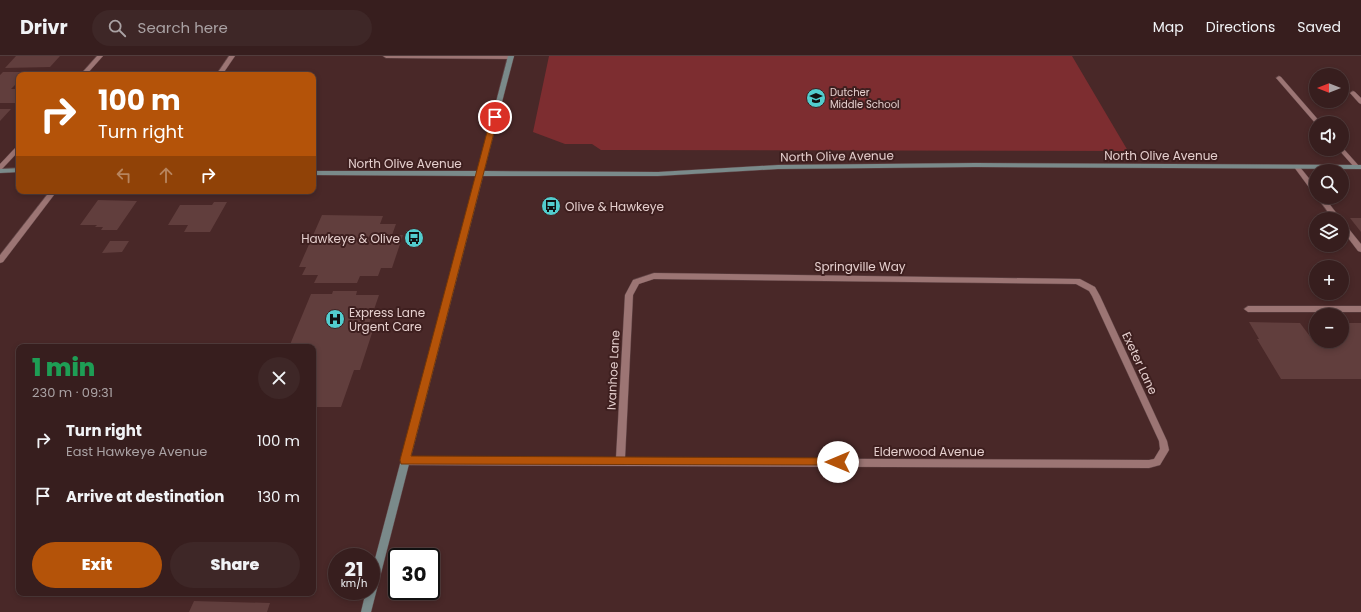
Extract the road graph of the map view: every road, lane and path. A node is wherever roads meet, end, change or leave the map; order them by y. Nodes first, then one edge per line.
1 (100, 56) edge
2 (232, 56) edge
3 (386, 56) edge
4 (511, 56) edge
5 (86, 72) edge
6 (221, 72) edge
7 (1278, 78) dead end
8 (1353, 94) dead end
9 (1361, 102) edge
10 (1312, 116) edge
11 (16, 151) edge
12 (1348, 156) edge
13 (1359, 167) edge
14 (1297, 168) junction
15 (0, 170) edge
16 (16, 170) edge
17 (316, 173) edge
18 (479, 175) junction
19 (1309, 183) edge
20 (52, 194) edge
21 (1326, 204) edge
22 (1332, 212) edge
23 (1349, 234) edge
24 (1361, 249) edge
25 (0, 260) edge
26 (636, 282) joint
27 (1085, 284) joint
28 (1248, 309) dead end
29 (1361, 309) edge
30 (1162, 457) joint
31 (405, 460) junction
32 (620, 461) junction
33 (366, 612) edge

1 - 5 street
2 - 6 street
3 - 4 street
4 - 18 street
7 - 10 street
8 - 9 street
11 - 15 street
12 - 13 street
13 - 14 street, North Olive Avenue
14 - 18 street, North Olive Avenue
14 - 19 street
15 - 16 street
17 - 18 street, North Olive Avenue
18 - 31 street
20 - 25 street
21 - 22 street
23 - 24 street
26 - 27 street, Springville Way
26 - 32 street, Ivanhoe Lane
27 - 30 street, Exeter Lane
28 - 29 street
30 - 32 street, Elderwood Avenue
31 - 32 street, Elderwood Avenue
31 - 33 street

